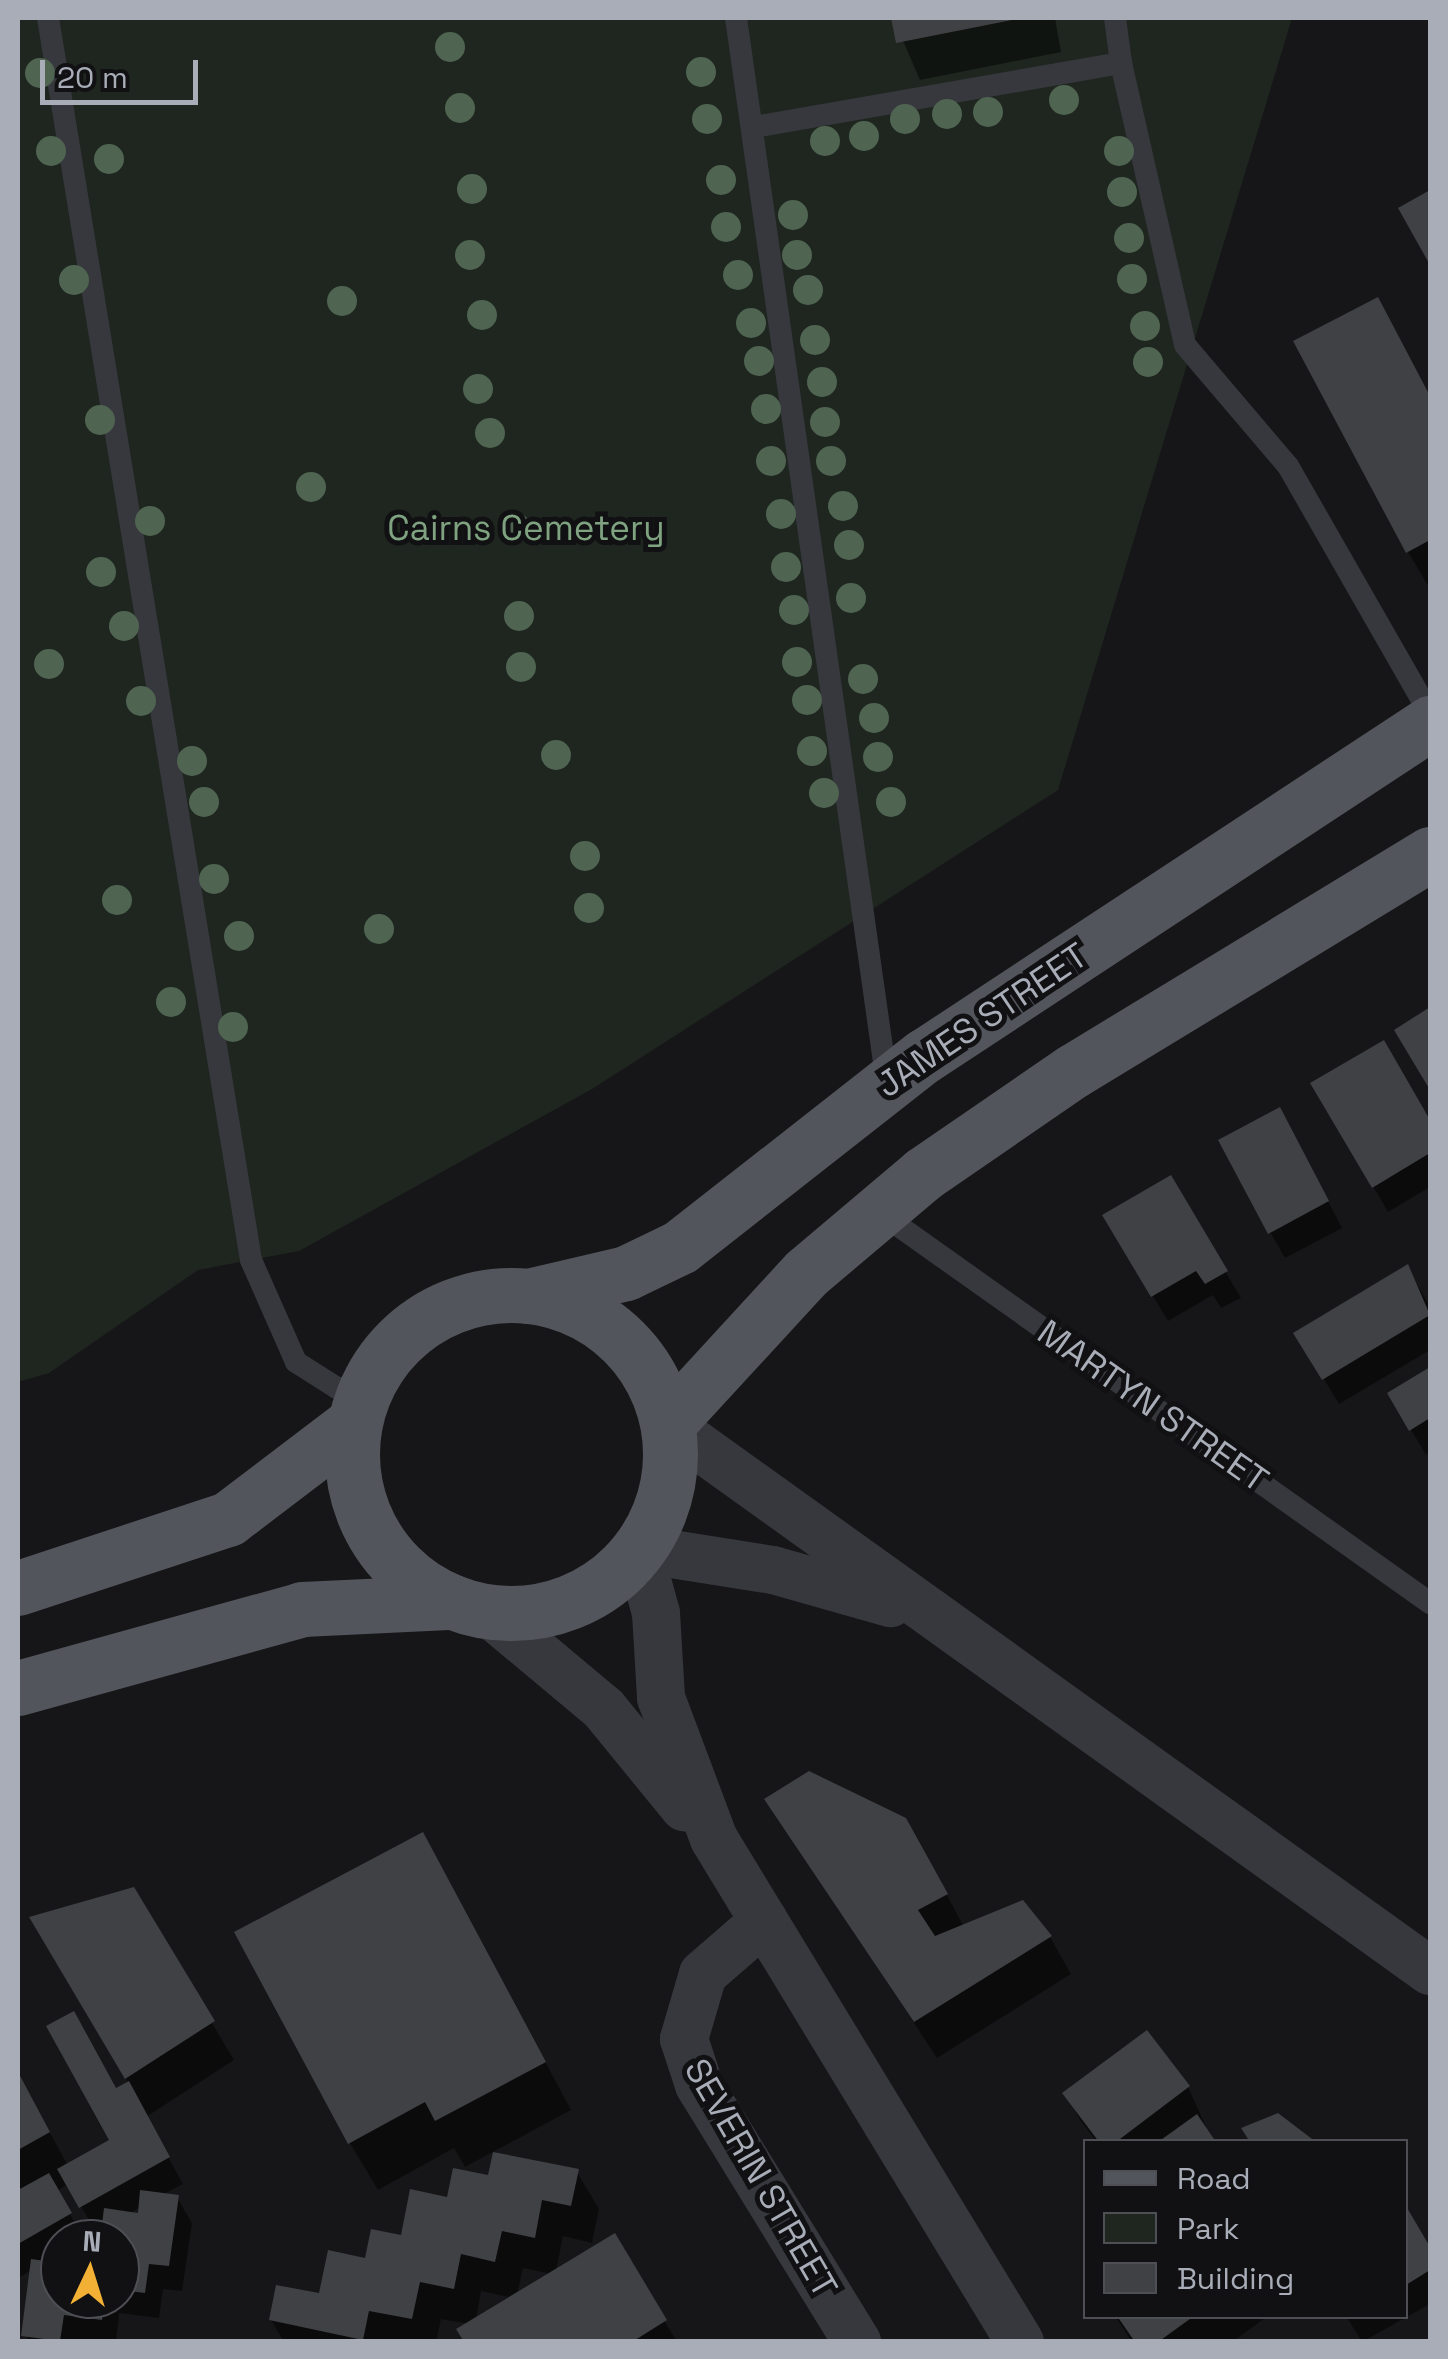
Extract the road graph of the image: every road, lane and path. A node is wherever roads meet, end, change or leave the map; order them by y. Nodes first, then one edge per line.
1 (48, 18) edge
2 (736, 18) edge
3 (1115, 18) edge
4 (1121, 64) junction
5 (754, 126) junction
6 (1430, 714) edge
7 (1430, 723) edge
8 (1430, 854) edge
9 (887, 1083) junction
10 (876, 1210) junction
11 (528, 1296) junction
12 (360, 1405) junction
13 (668, 1424) junction
14 (640, 1550) junction
15 (18, 1588) edge
16 (1430, 1603) edge
17 (470, 1607) junction
18 (918, 1612) junction
19 (18, 1688) edge
20 (714, 1839) junction
21 (764, 1921) junction
22 (1430, 1971) edge
23 (857, 2342) edge
24 (1020, 2342) edge

1 - 12 lane
2 - 5 lane
3 - 4 lane
4 - 5 lane
4 - 6 lane
5 - 9 lane
7 - 9 main road, JAMES STREET
8 - 10 main road
9 - 11 main road, JAMES STREET
10 - 13 main road
10 - 16 lane, MARTYN STREET
11 - 12 main road
11 - 13 main road
12 - 15 main road
12 - 17 main road
13 - 14 main road
13 - 18 street
14 - 17 main road
14 - 18 street
14 - 20 street
17 - 19 main road
17 - 20 street
18 - 22 street
20 - 21 street
21 - 23 street, SEVERIN STREET
21 - 24 street

